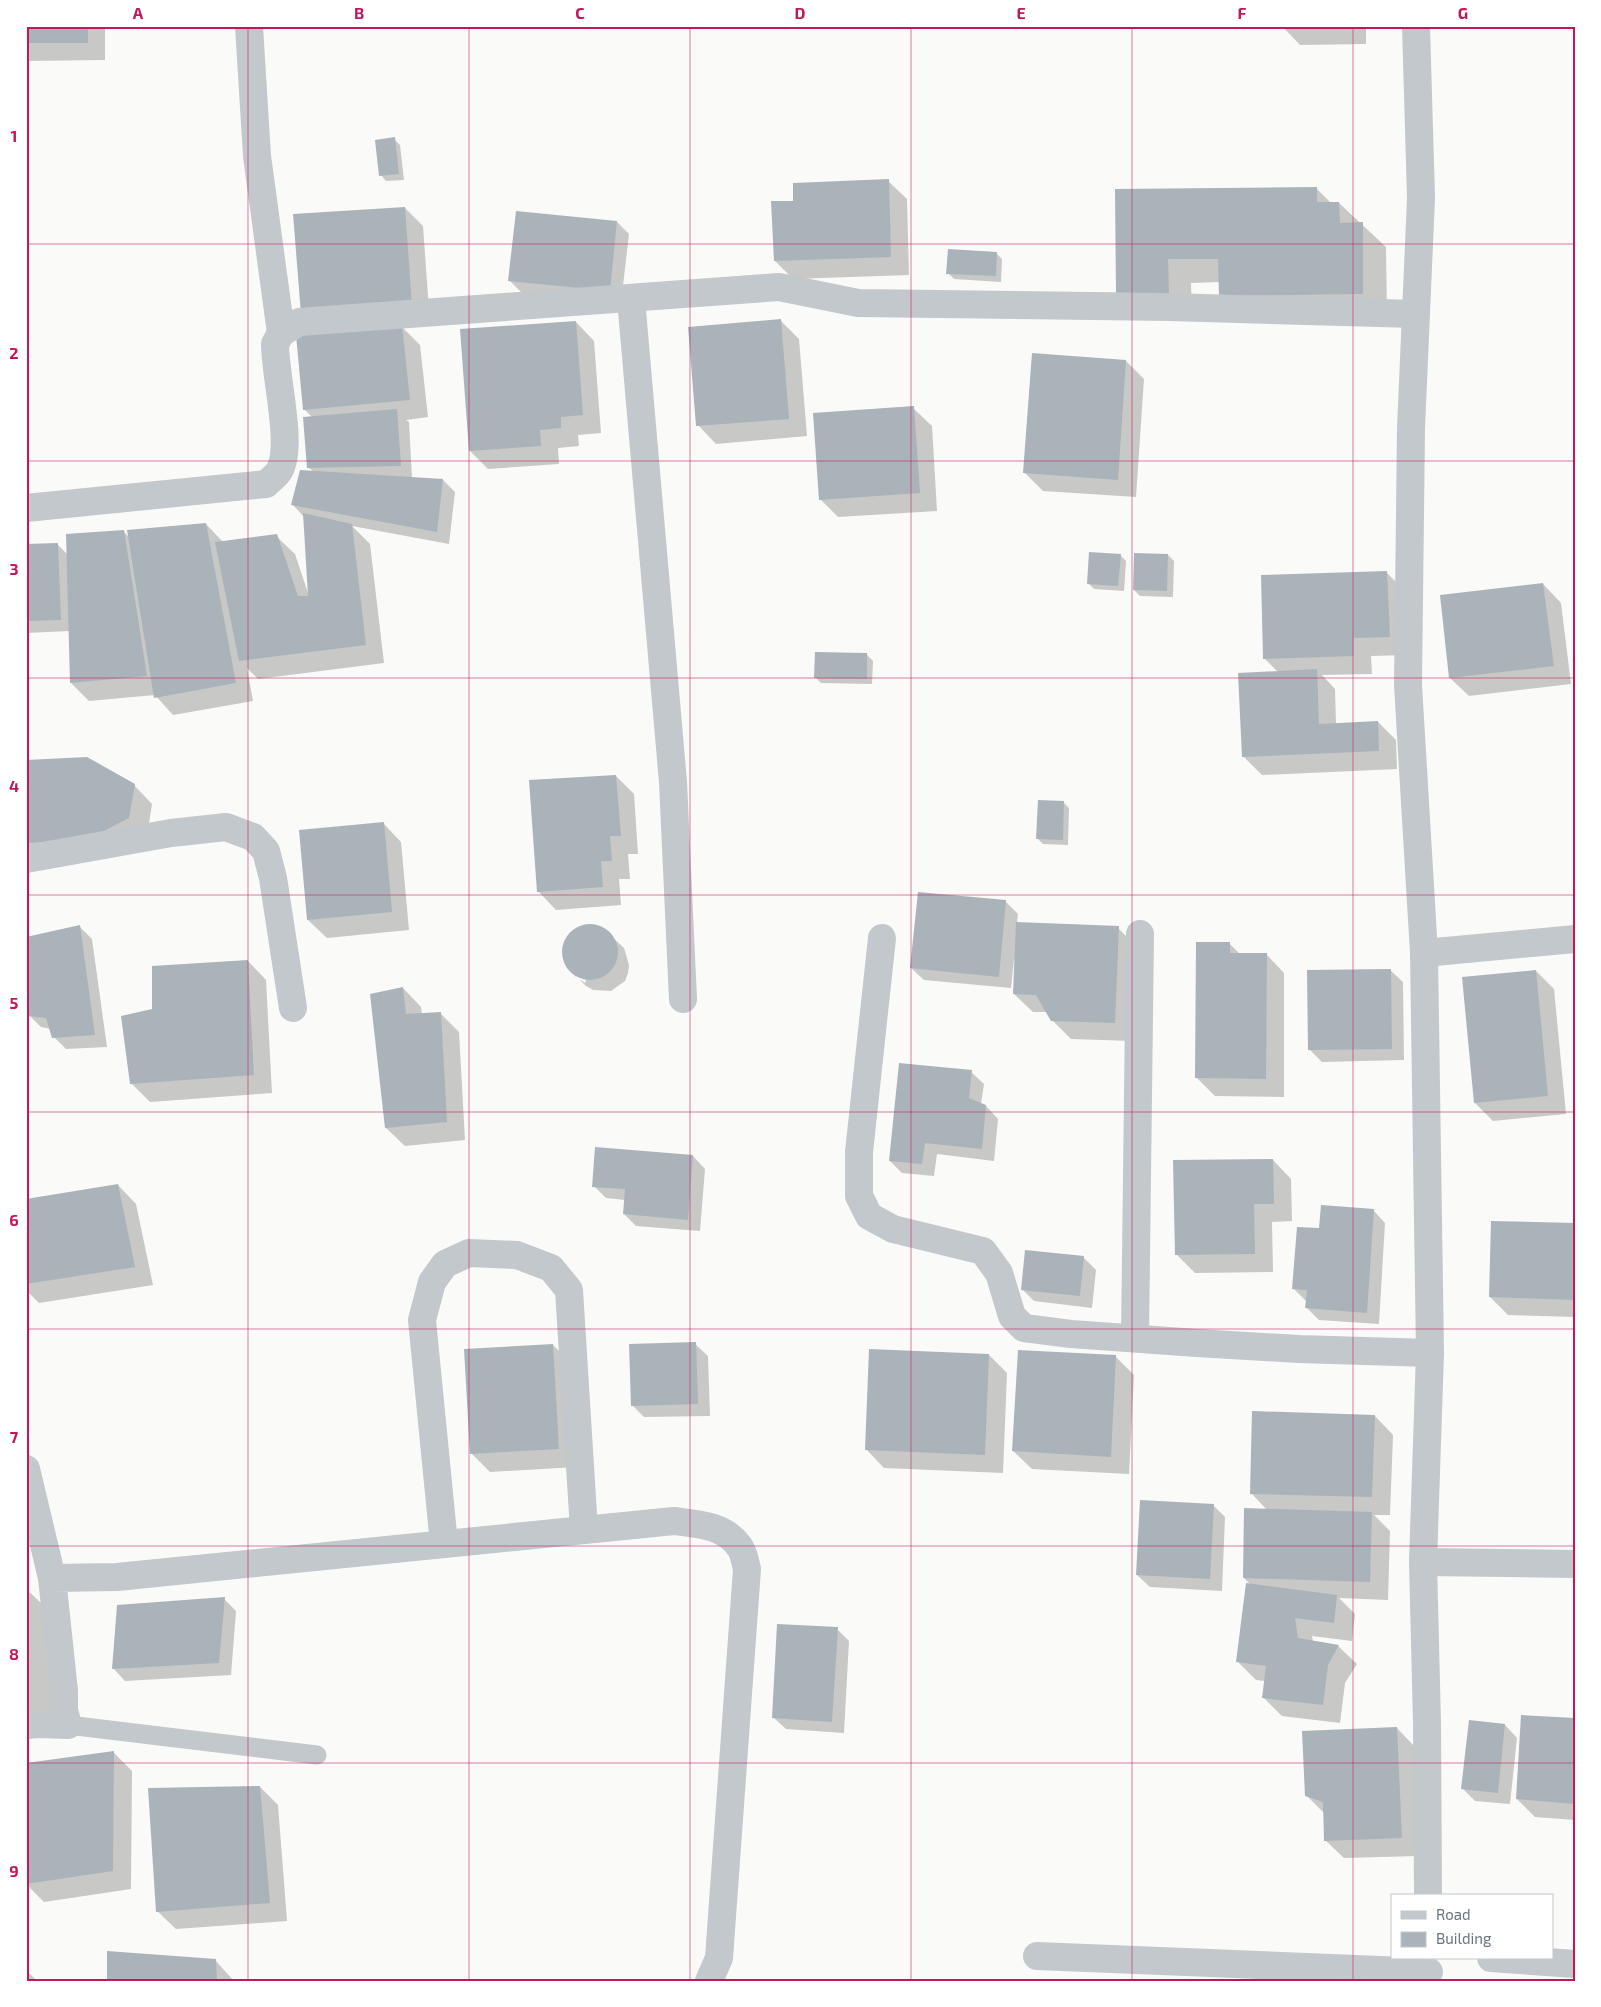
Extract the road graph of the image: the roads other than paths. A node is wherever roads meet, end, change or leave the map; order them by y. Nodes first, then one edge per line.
1 (249, 26) edge
2 (1416, 26) edge
3 (631, 299) junction
4 (1415, 314) junction
5 (281, 333) junction
6 (26, 508) edge
7 (26, 859) edge
8 (1140, 934) dead end
9 (882, 938) dead end
10 (1575, 939) edge
11 (1424, 953) junction
12 (683, 999) dead end
13 (293, 1008) dead end
14 (1134, 1338) junction
15 (1430, 1352) junction
16 (26, 1469) edge
17 (584, 1530) junction
18 (444, 1544) junction
19 (1423, 1562) junction
20 (1575, 1564) edge
21 (52, 1578) junction
22 (26, 1725) edge
23 (68, 1725) junction
24 (317, 1754) dead end
25 (1428, 1894) edge
26 (1037, 1956) dead end
27 (1519, 1960) edge
28 (1575, 1964) edge
29 (1429, 1970) edge
30 (709, 1981) edge

1 - 5 street
2 - 4 street
3 - 4 street
3 - 5 street
3 - 12 street
4 - 11 street
5 - 6 street
7 - 13 street
8 - 14 street
9 - 14 street
10 - 11 street
11 - 15 street
14 - 15 street
15 - 19 street
16 - 21 street
17 - 18 street
17 - 18 street
17 - 30 street
18 - 21 street
19 - 20 street
19 - 25 street
21 - 23 street
22 - 23 street
23 - 24 lane
26 - 29 street
27 - 28 street

